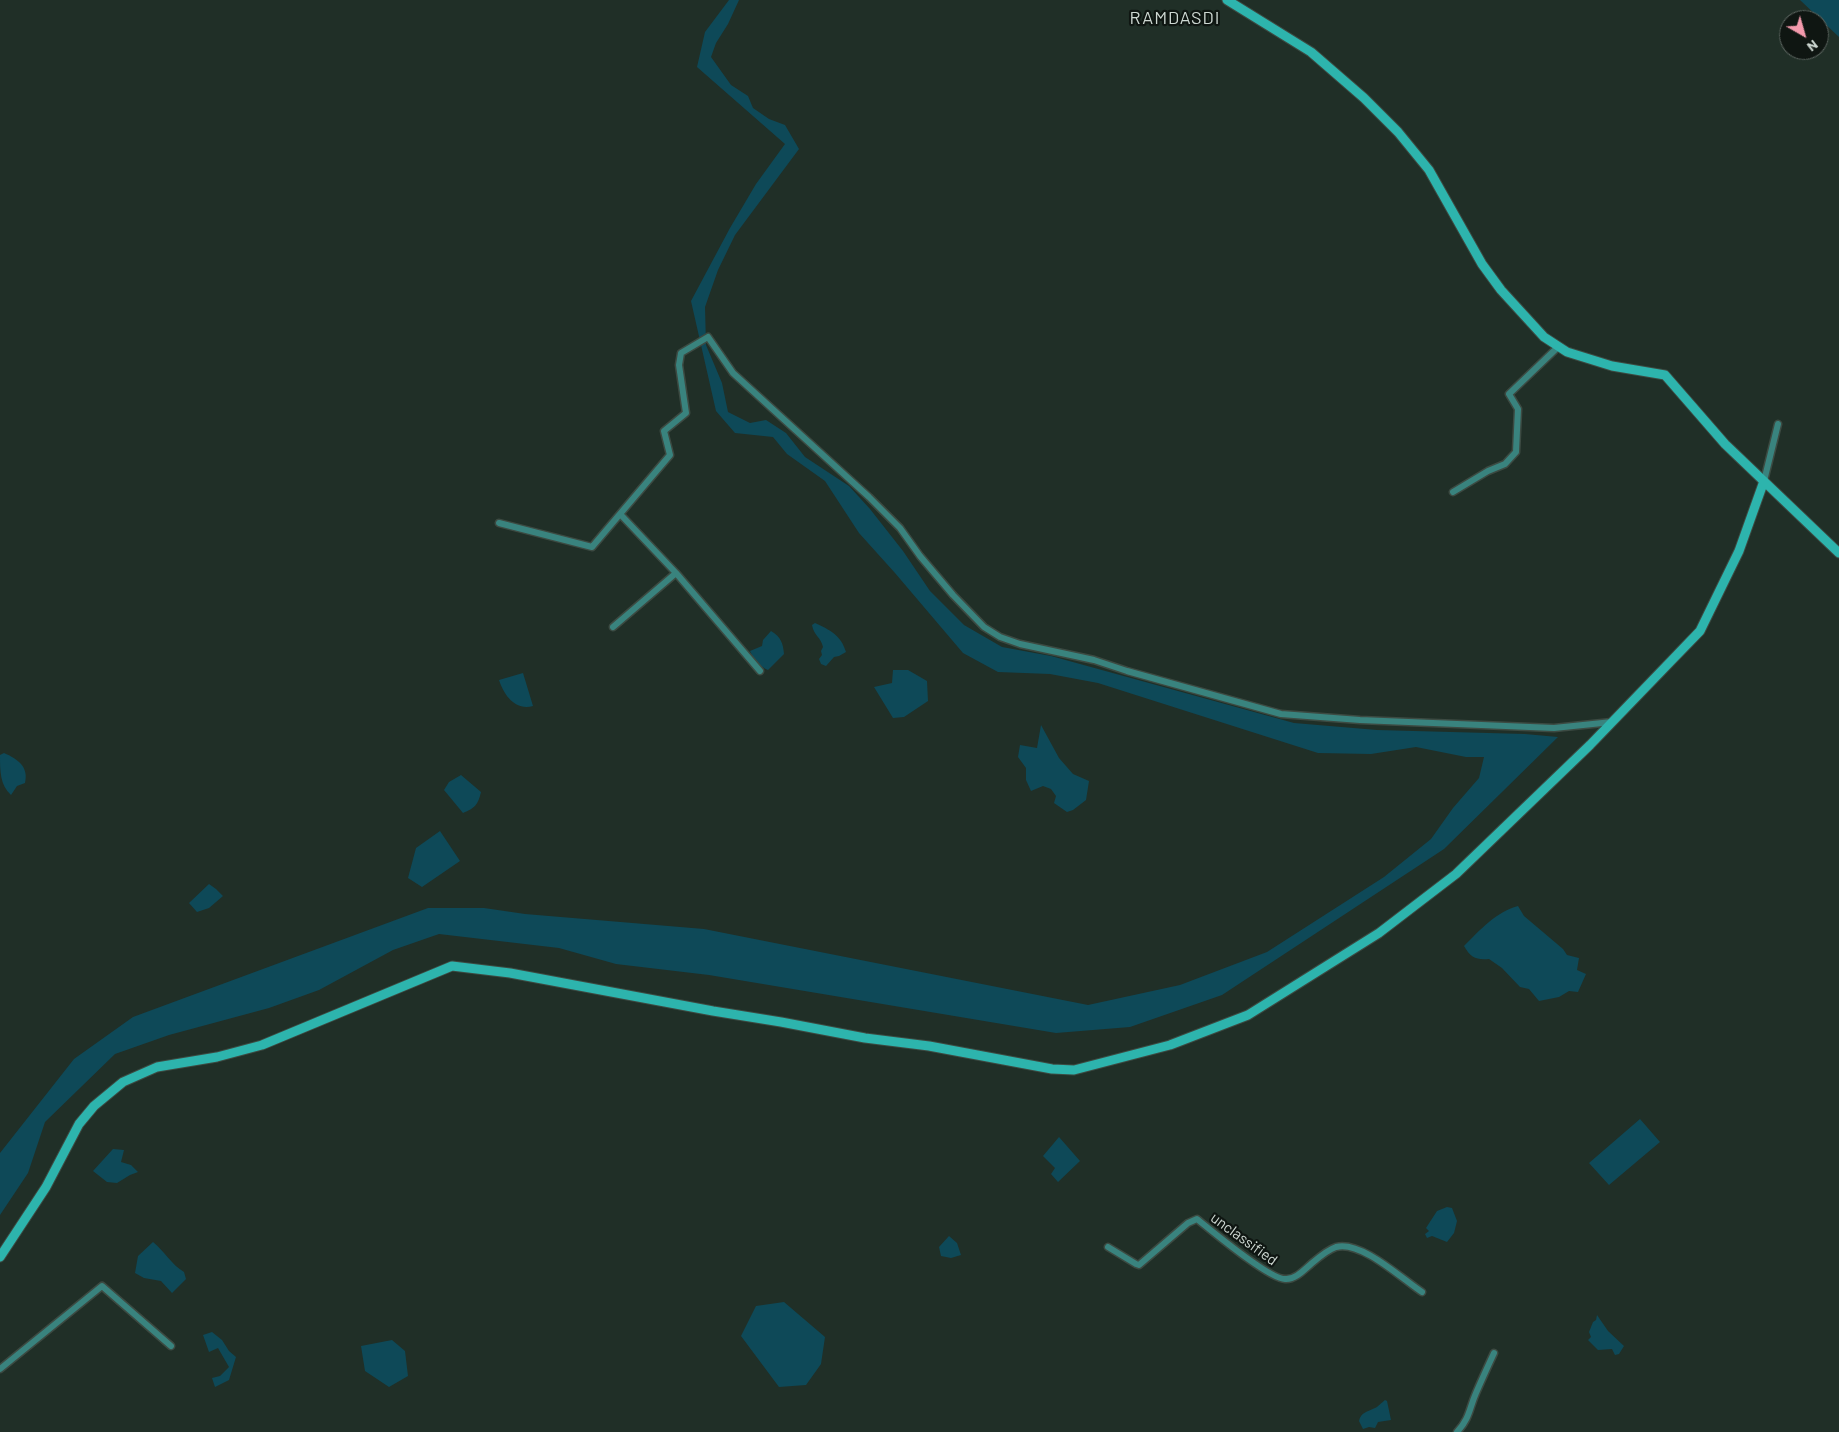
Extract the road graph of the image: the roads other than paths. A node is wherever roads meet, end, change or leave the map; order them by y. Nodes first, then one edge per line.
1 (1226, 0) edge
2 (1558, 346) junction
3 (1778, 424) dead end
4 (1764, 481) junction
5 (1454, 492) dead end
6 (621, 515) junction
7 (499, 523) dead end
8 (1839, 553) edge
9 (676, 573) junction
10 (613, 627) dead end
11 (760, 671) dead end
12 (1612, 722) junction
13 (1108, 1247) dead end
14 (0, 1257) edge
15 (1422, 1292) dead end
16 (171, 1346) dead end
17 (1494, 1353) dead end
18 (0, 1369) edge
19 (1458, 1432) edge

1 - 2 main road
2 - 4 main road
2 - 5 street
3 - 4 street
4 - 8 main road
4 - 12 main road
6 - 7 street
6 - 9 street
6 - 12 street
9 - 10 street
9 - 11 street
12 - 14 main road
13 - 15 street, unclassified
16 - 18 street
17 - 19 street

